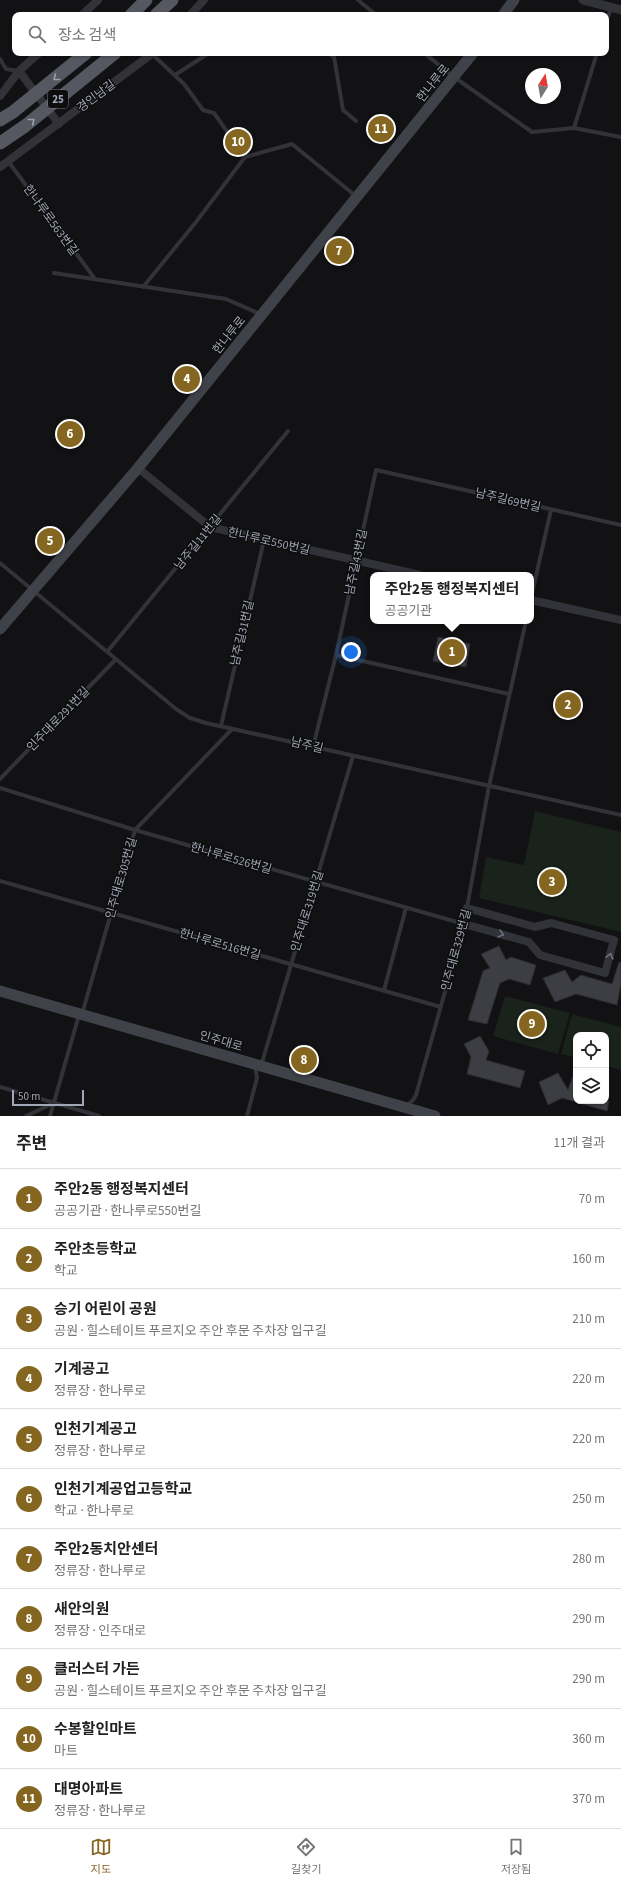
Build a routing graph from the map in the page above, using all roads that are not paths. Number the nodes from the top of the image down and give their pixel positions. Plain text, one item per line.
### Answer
1 (98, 0) edge
2 (146, 0) edge
3 (172, 0) edge
4 (204, 0) edge
5 (358, 0) edge
6 (514, 0) edge
7 (583, 0) edge
8 (611, 8) junction
9 (621, 10) edge
10 (85, 12) edge
11 (133, 12) edge
12 (159, 12) edge
13 (193, 12) edge
14 (372, 12) edge
15 (505, 12) edge
16 (609, 14) edge
17 (36, 56) edge
18 (82, 56) edge
19 (111, 56) edge
20 (148, 56) edge
21 (155, 56) edge
22 (204, 56) edge
23 (332, 56) edge
24 (428, 56) edge
25 (471, 56) edge
26 (596, 56) edge
27 (0, 59) edge
28 (19, 71) junction
29 (175, 75) junction
30 (454, 77) junction
31 (0, 96) edge
32 (0, 120) edge
33 (56, 121) junction
34 (356, 121) dead end
35 (574, 128) junction
36 (621, 137) edge
37 (0, 143) edge
38 (245, 157) junction
39 (8, 161) junction
40 (0, 167) edge
41 (357, 197) junction
42 (54, 273) dead end
43 (95, 279) junction
44 (143, 286) junction
45 (261, 315) junction
46 (288, 431) dead end
47 (138, 468) junction
48 (376, 470) joint
49 (551, 510) junction
50 (621, 526) edge
51 (210, 527) junction
52 (264, 540) junction
53 (356, 561) junction
54 (0, 563) edge
55 (406, 572) edge
56 (534, 586) edge
57 (34, 591) junction
58 (534, 600) edge
59 (621, 620) edge
60 (525, 624) edge
61 (0, 629) edge
62 (107, 652) junction
63 (336, 655) junction
64 (116, 659) junction
65 (509, 694) junction
66 (221, 726) junction
67 (232, 729) junction
68 (313, 747) junction
69 (353, 756) junction
70 (0, 779) edge
71 (490, 786) junction
72 (0, 788) edge
73 (621, 815) edge
74 (135, 830) junction
75 (0, 881) edge
76 (316, 882) junction
77 (406, 908) junction
78 (467, 908) junction
79 (111, 913) junction
80 (464, 924) junction
81 (291, 964) junction
82 (384, 990) junction
83 (0, 991) edge
84 (441, 1007) junction
85 (81, 1015) junction
86 (257, 1065) junction
87 (0, 1087) edge
88 (54, 1103) junction
89 (409, 1111) edge
90 (26, 1116) edge
91 (50, 1116) edge
92 (99, 1116) edge
93 (247, 1116) edge
94 (435, 1116) edge

1 - 10 street
2 - 11 highway
3 - 12 highway
4 - 13 street
5 - 14 lane
6 - 15 main road
7 - 8 street
8 - 9 street
8 - 16 lane
17 - 28 street
18 -> 32 highway, 25
37 -> 19 highway, 25
20 - 33 street, 경인남길
21 - 29 lane
22 - 29 lane
23 - 34 lane
24 - 30 lane
25 - 30 main road, 한나루로
26 - 35 lane
27 - 28 lane
28 - 31 street
28 - 33 street
29 - 38 lane
30 - 35 lane
30 - 41 main road, 한나루로
33 - 39 street, 경인남길
35 - 36 lane
38 - 41 lane
38 - 44 lane
39 - 40 street, 경인남길
39 - 43 lane, 한나루로563번길
41 - 45 main road, 한나루로
42 - 43 lane, 한나루로563번길
43 - 44 lane, 한나루로563번길
44 - 45 lane, 한나루로563번길
45 - 47 main road, 한나루로
46 - 51 lane, 남주길11번길
47 - 51 street, 한나루로550번길
47 - 57 main road, 한나루로
48 - 49 lane, 남주길69번길
48 - 53 lane, 남주길43번길
49 - 50 lane
49 - 56 lane, 남주길69번길
51 - 52 street, 한나루로550번길
51 - 62 lane, 남주길11번길
52 - 53 street, 한나루로550번길
52 - 66 lane, 남주길31번길
53 - 55 street, 한나루로550번길
53 - 63 lane, 남주길43번길
54 - 57 lane, 남주길
57 - 61 main road, 한나루로
57 - 62 lane, 남주길
58 - 59 street
60 - 65 lane
62 - 64 lane, 남주길
63 - 65 lane
63 - 68 lane, 남주길43번길
64 - 66 lane, 남주길
64 - 70 lane, 인주대로291번길
65 - 71 lane
66 - 67 lane, 남주길
67 - 68 lane, 남주길
67 - 74 lane, 인주대로305번길
68 - 69 lane, 남주길
69 - 71 lane, 남주길
69 - 76 lane, 인주대로319번길
71 - 73 lane, 남주길
71 - 78 lane, 인주대로329번길
72 - 74 lane, 한나루로526번길
74 - 76 lane, 한나루로526번길
74 - 79 lane, 인주대로305번길
75 - 79 lane, 한나루로516번길
76 - 77 lane, 한나루로526번길
76 - 81 lane, 인주대로319번길
77 - 80 lane, 한나루로526번길
77 - 82 lane
78 - 80 lane, 인주대로329번길
80 -> 78 street
79 - 81 lane, 한나루로516번길
79 - 85 lane, 인주대로305번길
80 - 84 lane, 인주대로329번길
81 - 82 lane, 한나루로516번길
81 - 86 lane, 인주대로319번길
82 - 84 lane, 한나루로516번길
83 - 85 main road, 인주대로
84 - 89 lane, 인주대로329번길
85 - 86 main road, 인주대로
85 - 88 lane, 인주대로305번길
86 - 89 main road, 인주대로
86 - 93 lane
87 - 88 lane
88 - 90 lane
88 - 91 lane, 인주대로305번길
88 - 92 lane
89 - 94 main road, 인주대로

